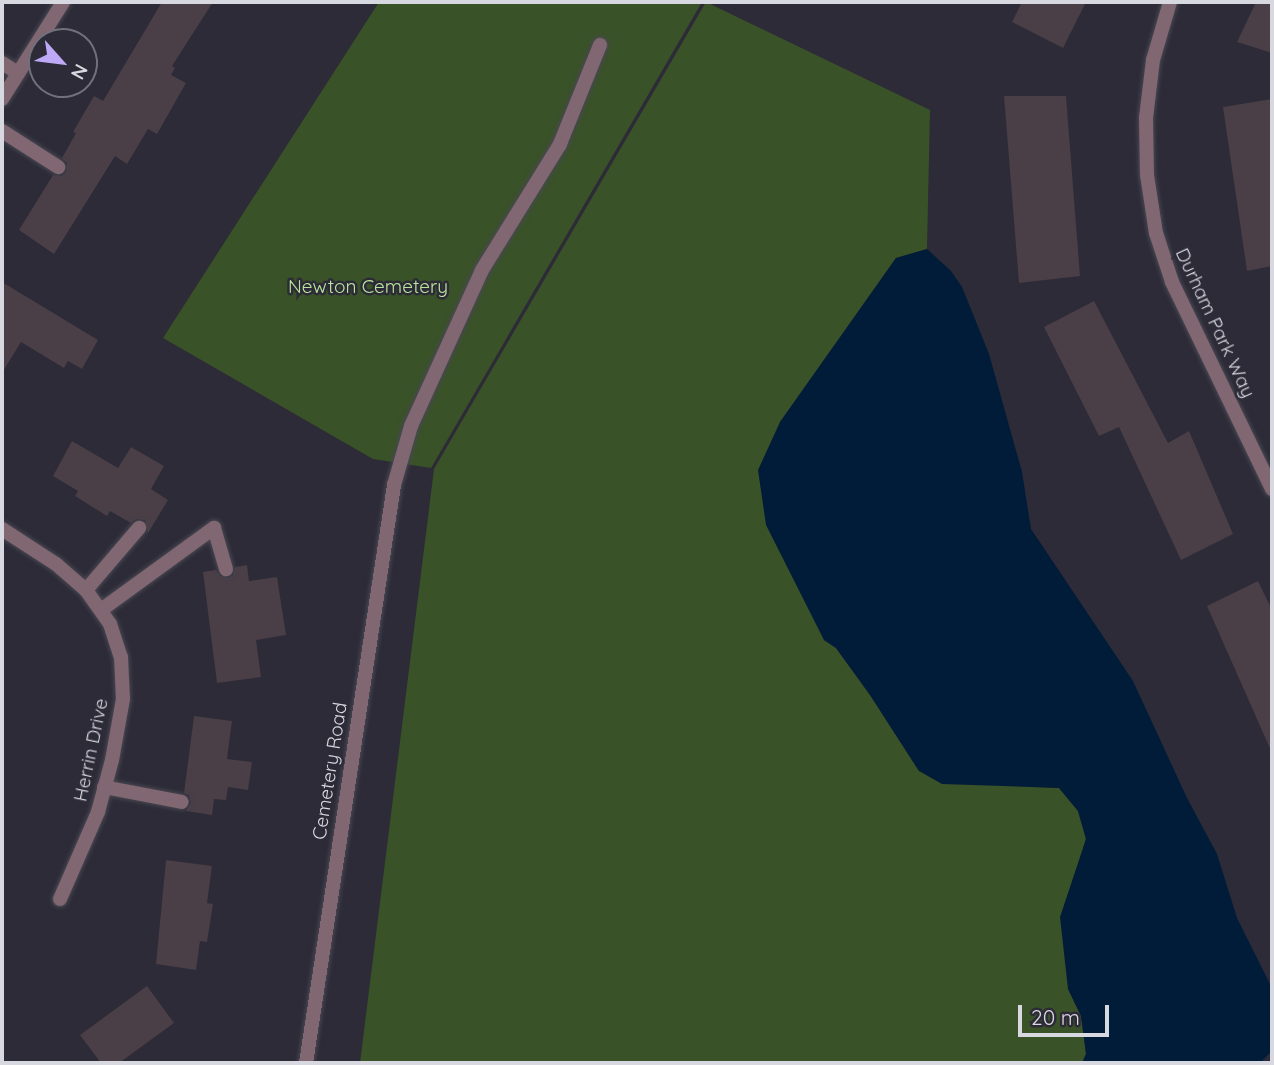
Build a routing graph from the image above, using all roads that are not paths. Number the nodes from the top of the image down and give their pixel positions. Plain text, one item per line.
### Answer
1 (63, 2) edge
2 (1170, 2) edge
3 (600, 45) dead end
4 (2, 63) edge
5 (18, 73) junction
6 (2, 99) edge
7 (2, 131) edge
8 (58, 167) dead end
9 (1272, 489) edge
10 (139, 528) dead end
11 (2, 530) edge
12 (226, 569) dead end
13 (86, 590) junction
14 (101, 610) junction
15 (104, 787) junction
16 (182, 802) dead end
17 (60, 899) dead end
18 (306, 1063) edge

1 - 5 street
2 - 9 street, Durham Park Way
3 - 18 street, Cemetery Road
4 - 5 street
5 - 6 street
7 - 8 street
10 - 13 street
11 - 13 street, Herrin Drive
12 - 14 street
13 - 14 street, Herrin Drive
14 - 15 street, Herrin Drive
15 - 16 street
15 - 17 street, Herrin Drive

